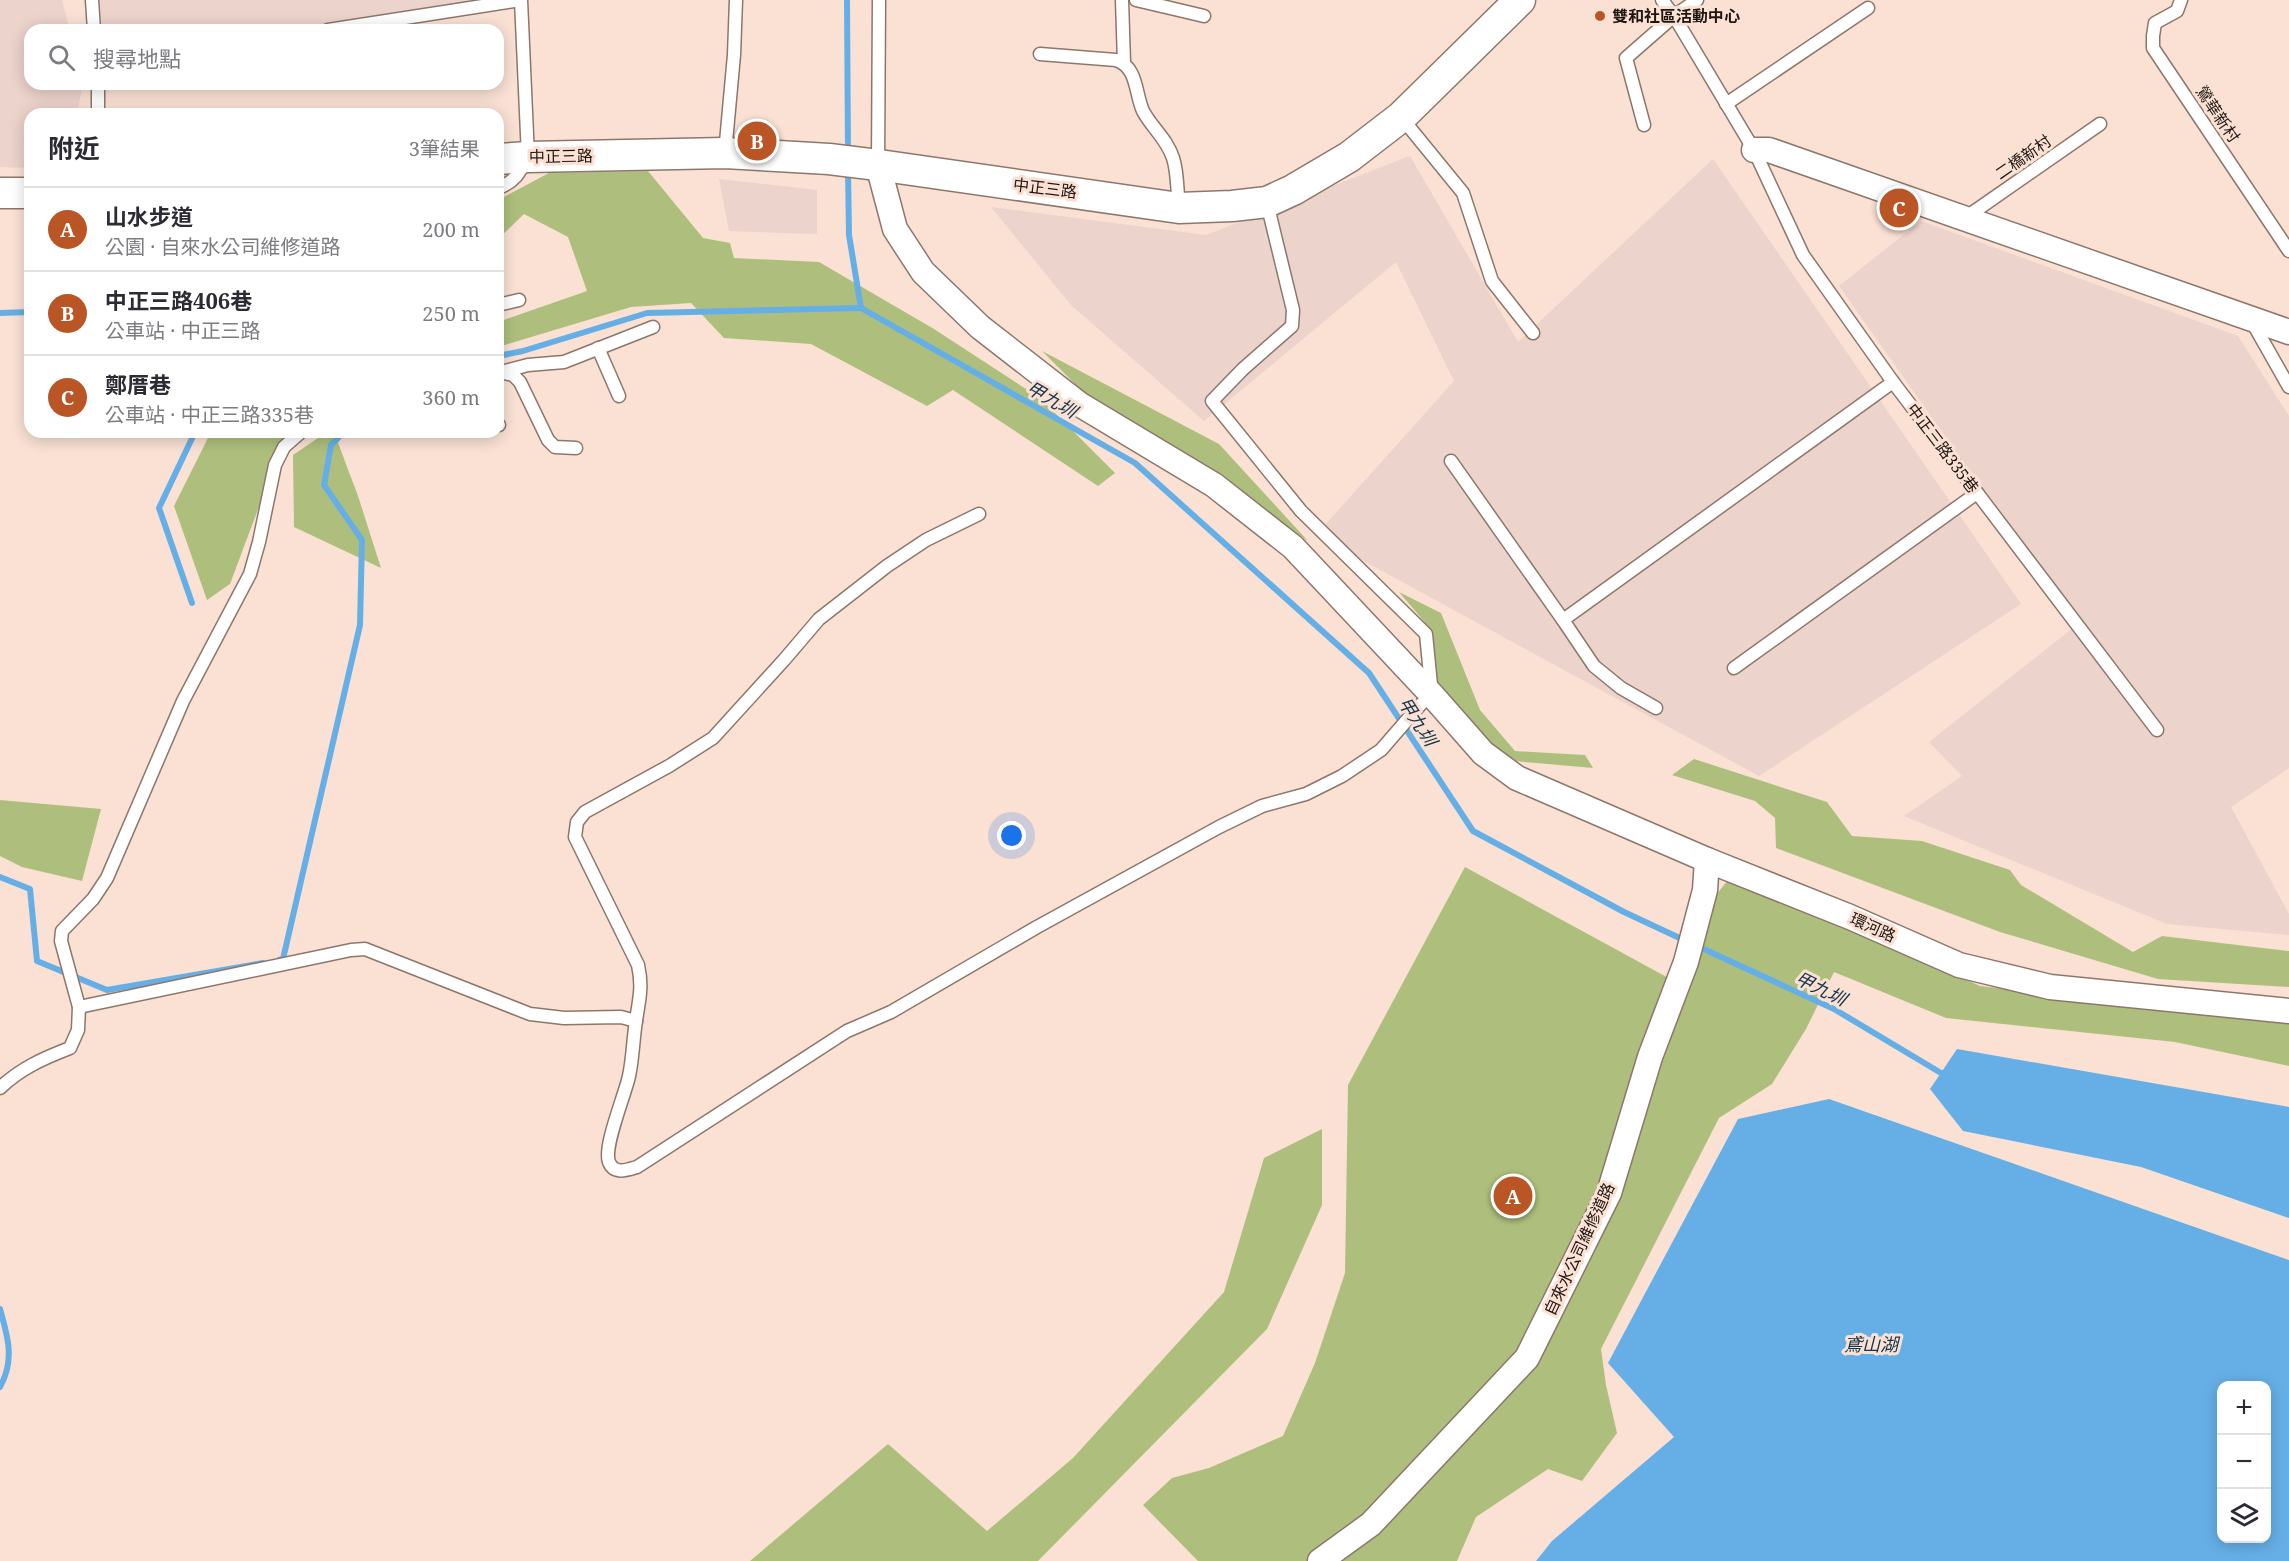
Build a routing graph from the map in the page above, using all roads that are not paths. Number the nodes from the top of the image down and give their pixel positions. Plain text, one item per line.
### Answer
1 (92, 0) edge
2 (736, 0) edge
3 (879, 0) edge
4 (1122, 0) edge
5 (1136, 0) edge
6 (1520, 0) edge
7 (1662, 0) edge
8 (1697, 0) edge
9 (2181, 0) edge
10 (1868, 8) dead end
11 (1204, 16) dead end
12 (1674, 16) junction
13 (94, 24) edge
14 (367, 24) edge
15 (1040, 54) dead end
16 (1124, 63) junction
17 (98, 90) edge
18 (1726, 104) junction
19 (98, 108) edge
20 (1401, 117) junction
21 (2100, 124) dead end
22 (1644, 125) dead end
23 (1754, 150) junction
24 (724, 153) junction
25 (528, 157) junction
26 (504, 159) edge
27 (874, 164) junction
28 (504, 186) edge
29 (0, 193) edge
30 (24, 193) edge
31 (1267, 202) junction
32 (1179, 208) junction
33 (1965, 218) junction
34 (2289, 250) edge
35 (519, 300) dead end
36 (504, 304) edge
37 (2250, 319) junction
38 (653, 327) dead end
39 (2289, 332) edge
40 (1533, 333) dead end
41 (598, 348) junction
42 (504, 371) edge
43 (504, 373) edge
44 (1893, 382) junction
45 (2289, 387) edge
46 (619, 396) dead end
47 (294, 438) edge
48 (576, 448) dead end
49 (1451, 461) dead end
50 (1977, 493) junction
51 (979, 514) dead end
52 (1563, 620) junction
53 (1734, 668) dead end
54 (1424, 703) junction
55 (1656, 708) dead end
56 (2157, 730) dead end
57 (1707, 860) junction
58 (79, 1007) junction
59 (2289, 1011) edge
60 (636, 1021) junction
61 (0, 1088) edge
62 (1320, 1561) edge

1 - 13 lane
2 - 24 lane
3 - 27 lane
4 - 16 lane
5 - 11 lane
6 - 20 street, 中正三路
7 - 12 lane, 中正三路335巷
8 - 12 lane
9 - 34 lane, 鶯華新村
10 - 18 lane
12 - 18 lane, 中正三路335巷
12 - 22 lane
14 - 25 lane
15 - 16 lane
16 - 32 lane
17 - 19 lane
18 - 23 lane, 中正三路335巷
20 - 31 street, 中正三路
20 - 40 lane
21 - 33 lane, 二橋新村
23 - 33 street
23 - 44 lane, 中正三路335巷
24 - 25 street, 中正三路
24 - 27 street, 中正三路
25 - 26 street, 中正三路
25 - 28 lane
27 - 32 street, 中正三路
27 - 54 street, 環河路
29 - 30 street
31 - 32 street, 中正三路
31 - 54 lane
33 - 37 street
35 - 36 lane
37 - 39 street
37 - 45 lane
38 - 41 lane
41 - 42 lane
41 - 46 lane
43 - 48 lane
44 - 50 lane, 中正三路335巷
44 - 52 lane
47 - 58 lane
49 - 52 lane
50 - 53 lane
50 - 56 lane, 中正三路335巷
51 - 60 lane
52 - 55 lane
54 - 57 street, 環河路
54 - 60 lane
57 - 59 street, 環河路
57 - 62 street, 自來水公司維修道路
58 - 60 lane
58 - 61 lane

